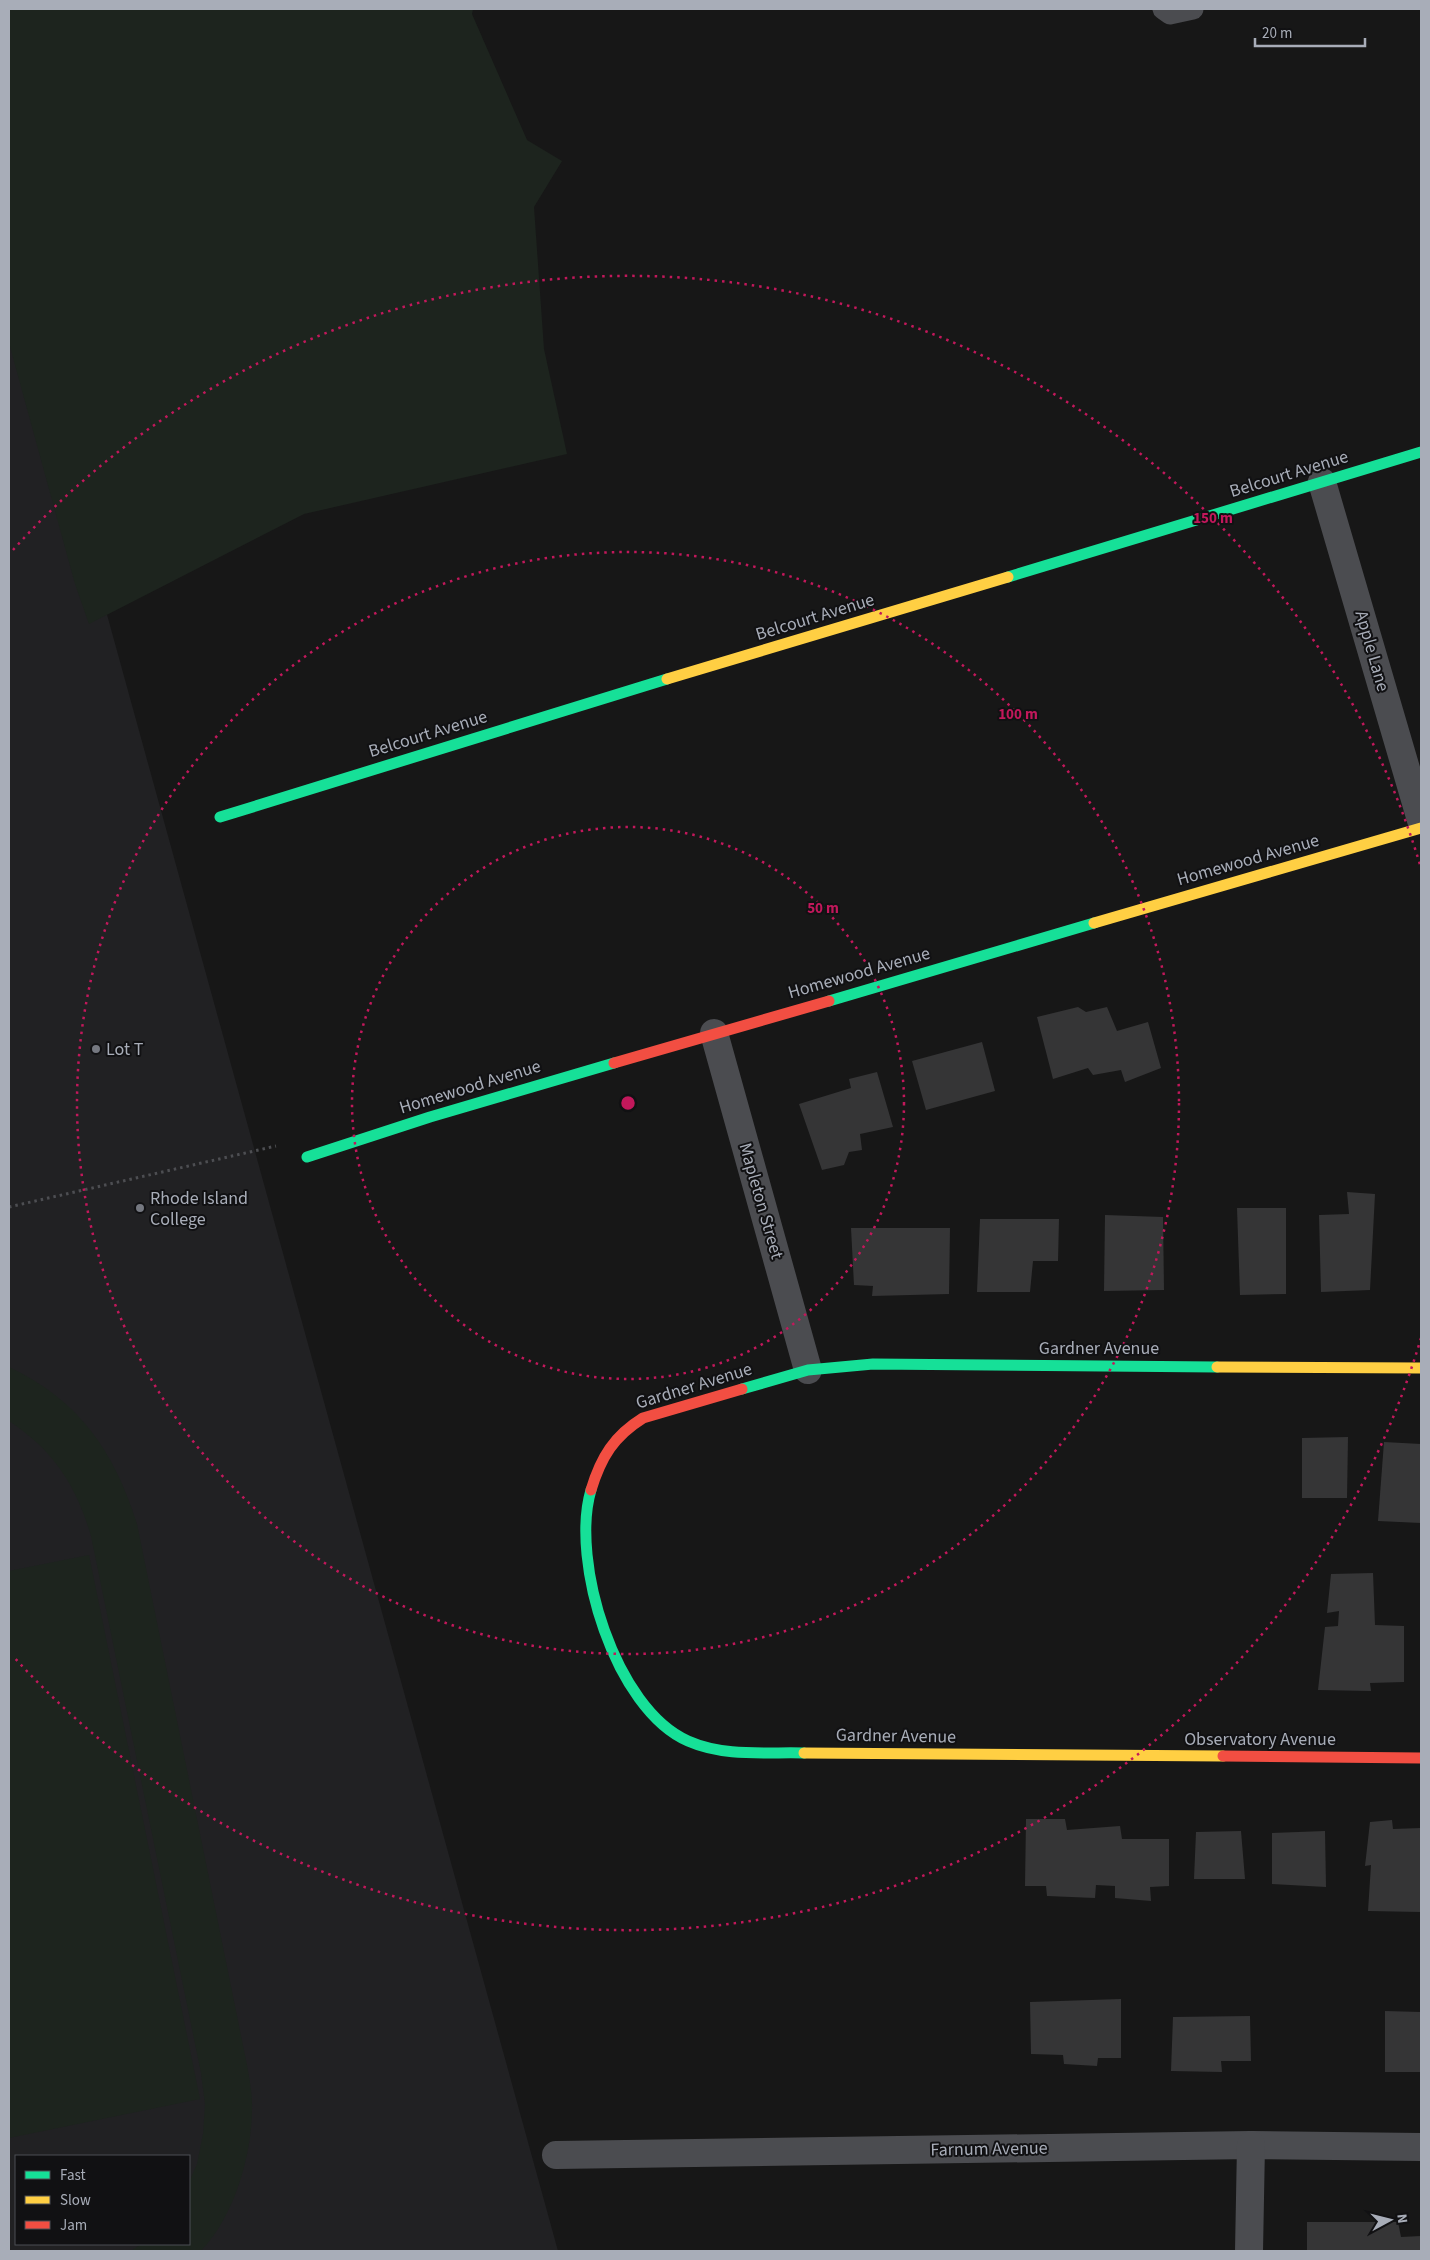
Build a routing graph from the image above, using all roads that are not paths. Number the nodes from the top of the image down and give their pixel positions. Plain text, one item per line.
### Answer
1 (1162, 9) edge
2 (1193, 9) edge
3 (1421, 452) edge
4 (1322, 482) junction
5 (220, 817) dead end
6 (1421, 820) edge
7 (1421, 828) edge
8 (714, 1033) junction
9 (307, 1158) road end
10 (1421, 1368) edge
11 (808, 1370) junction
12 (1098, 1755) joint
13 (1421, 1758) edge
14 (1251, 2145) junction
15 (1421, 2147) edge
16 (556, 2155) dead end
17 (1249, 2251) edge

1 - 2 lane
3 - 4 street, Belcourt Avenue
4 - 5 street, Belcourt Avenue
4 - 6 street, Apple Lane
7 - 8 street, Homewood Avenue
8 - 9 street, Homewood Avenue
8 - 11 street, Mapleton Street
10 - 11 street, Gardner Avenue
11 - 12 street, Gardner Avenue
12 - 13 street, Observatory Avenue
14 - 15 street, Farnum Avenue
14 - 16 street, Farnum Avenue
14 - 17 street

